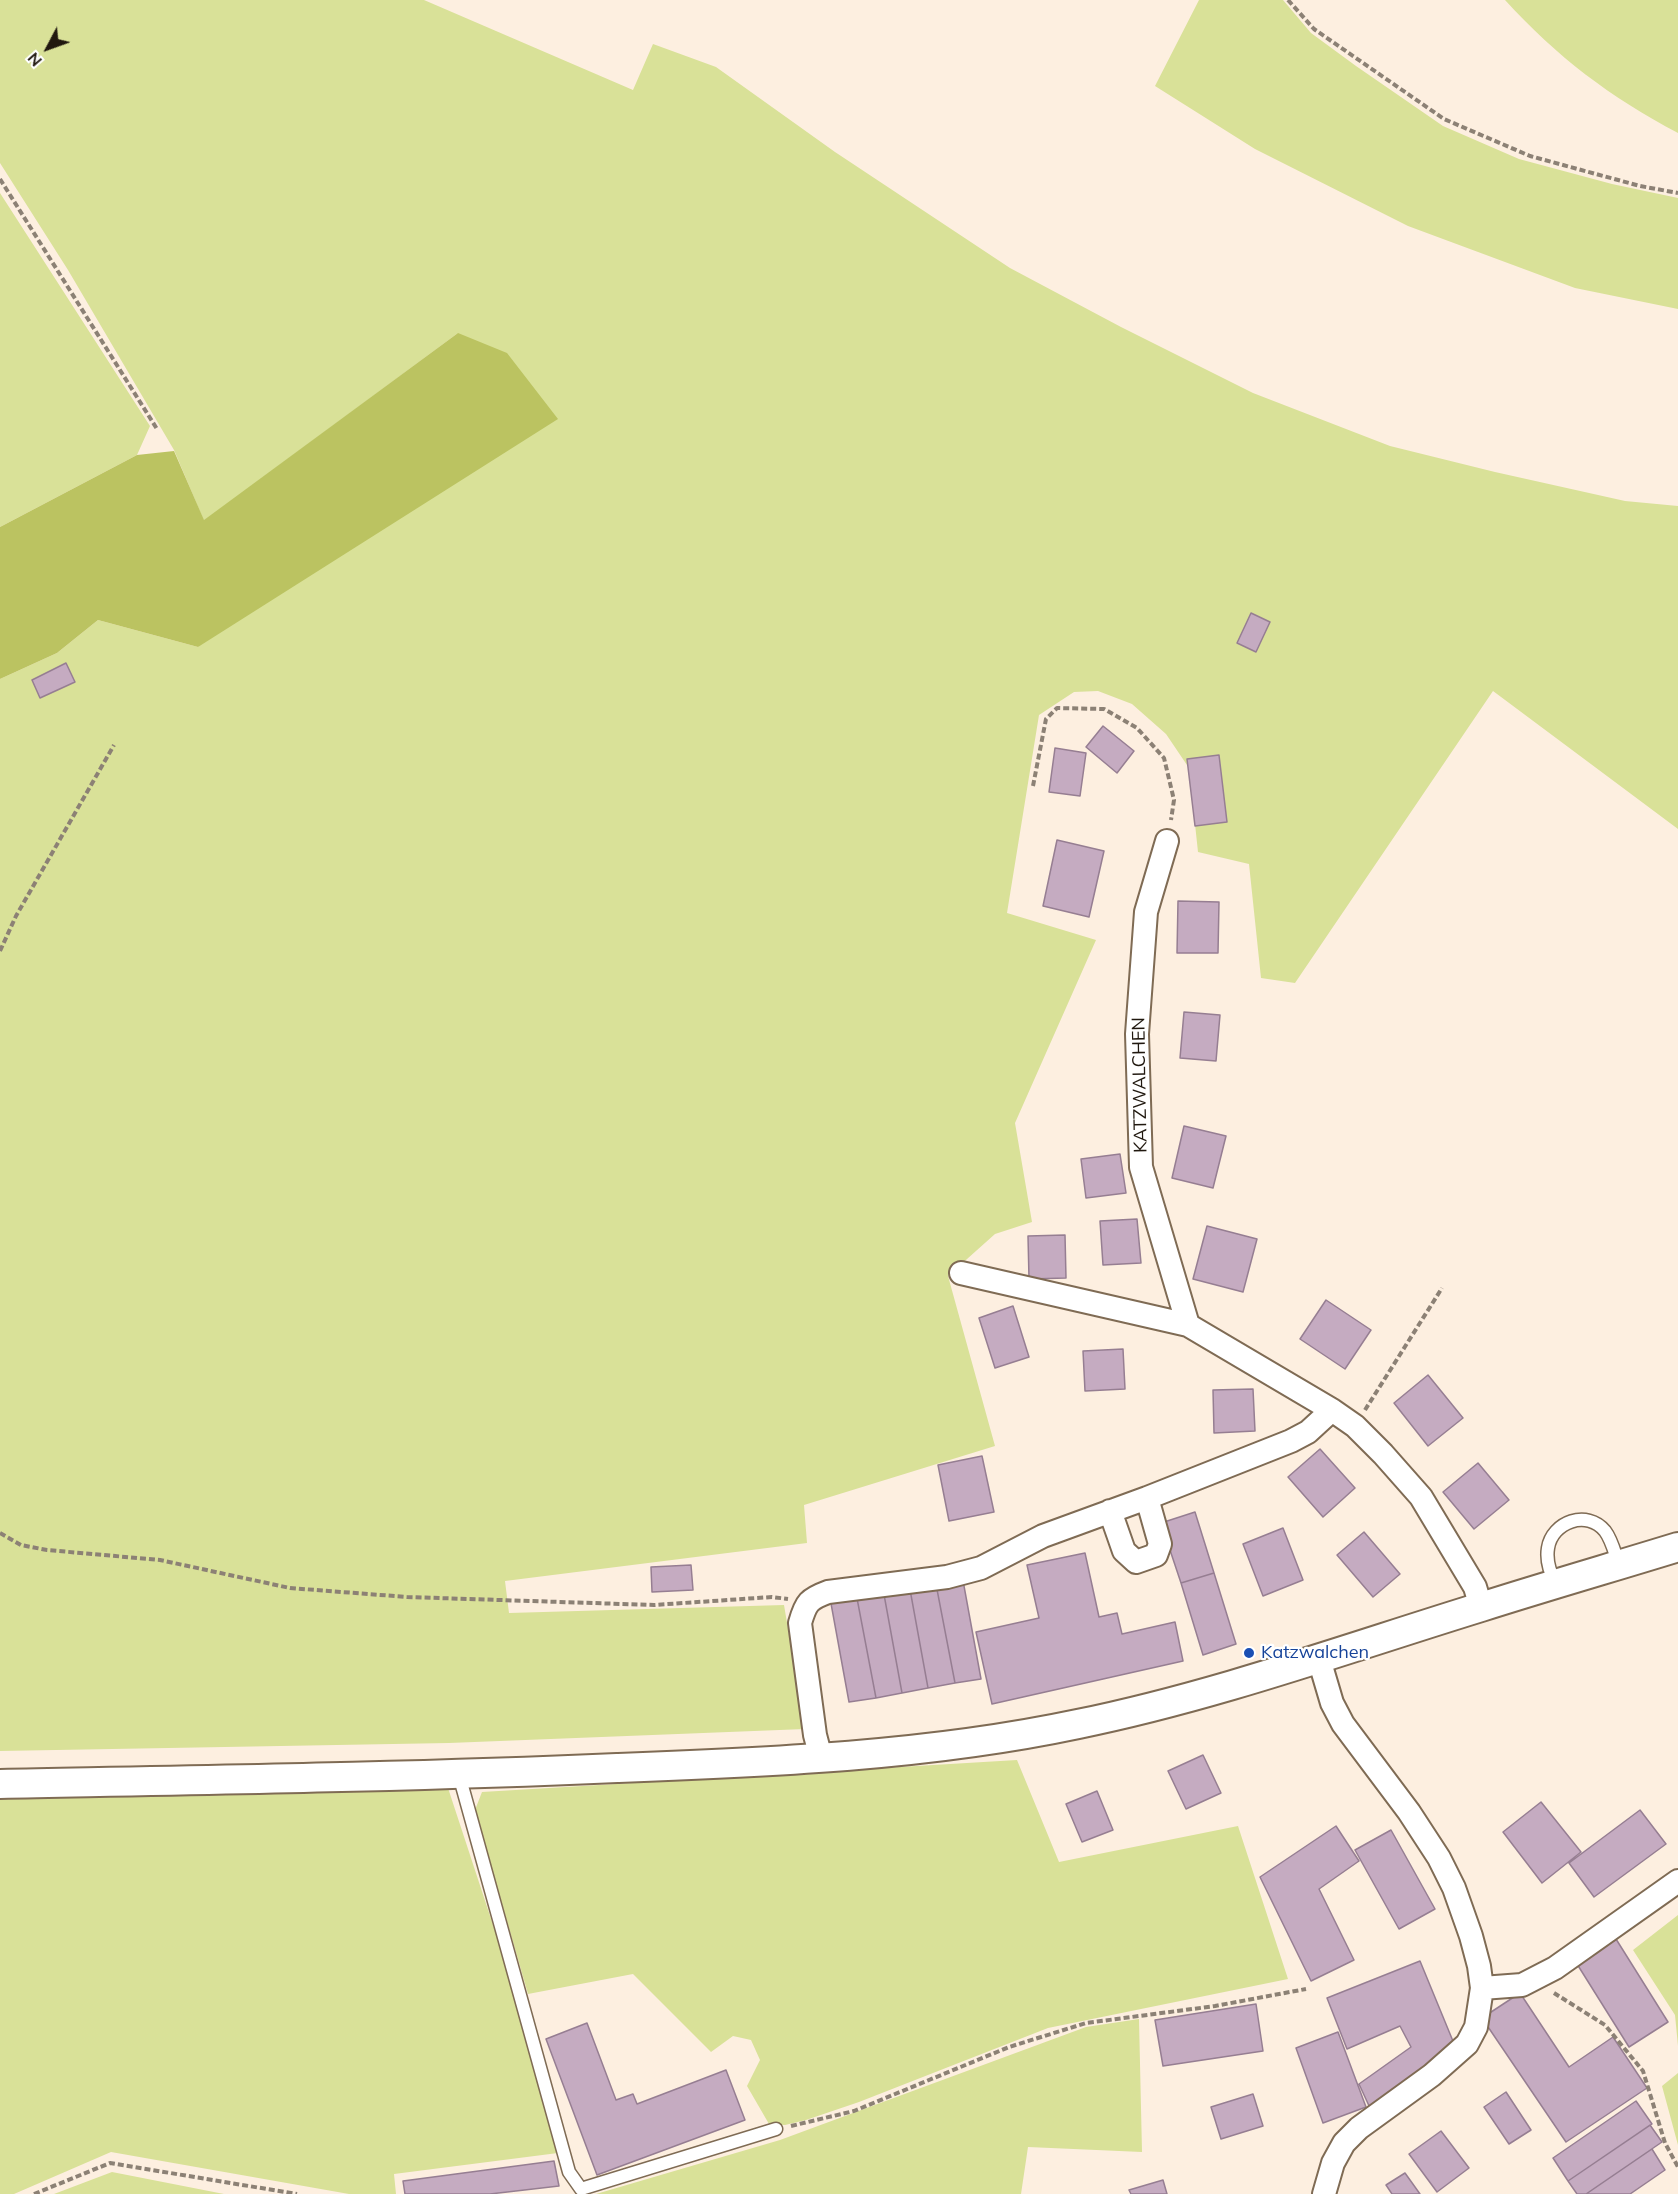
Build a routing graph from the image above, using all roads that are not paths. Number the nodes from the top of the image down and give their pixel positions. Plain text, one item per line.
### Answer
1 (1167, 842) road end
2 (962, 1273) dead end
3 (1188, 1325) junction
4 (1332, 1410) junction
5 (1147, 1498) junction
6 (1110, 1510) junction
7 (1678, 1547) edge
8 (1619, 1565) junction
9 (1556, 1584) junction
10 (1481, 1607) junction
11 (1319, 1659) junction
12 (821, 1758) junction
13 (459, 1775) junction
14 (0, 1784) edge
15 (1678, 1881) edge
16 (1482, 1988) junction
17 (776, 2129) road end
18 (1324, 2194) edge

1 - 3 street, KATZWALCHEN
2 - 3 street
3 - 4 street
4 - 5 street
4 - 10 street
5 - 6 street
5 - 6 street
6 - 12 street
7 - 8 street
8 - 9 street
8 - 9 lane
9 - 10 street
10 - 11 street
11 - 12 street
11 - 16 street
12 - 13 street
13 - 14 street
13 - 17 lane
15 - 16 street
16 - 18 street

